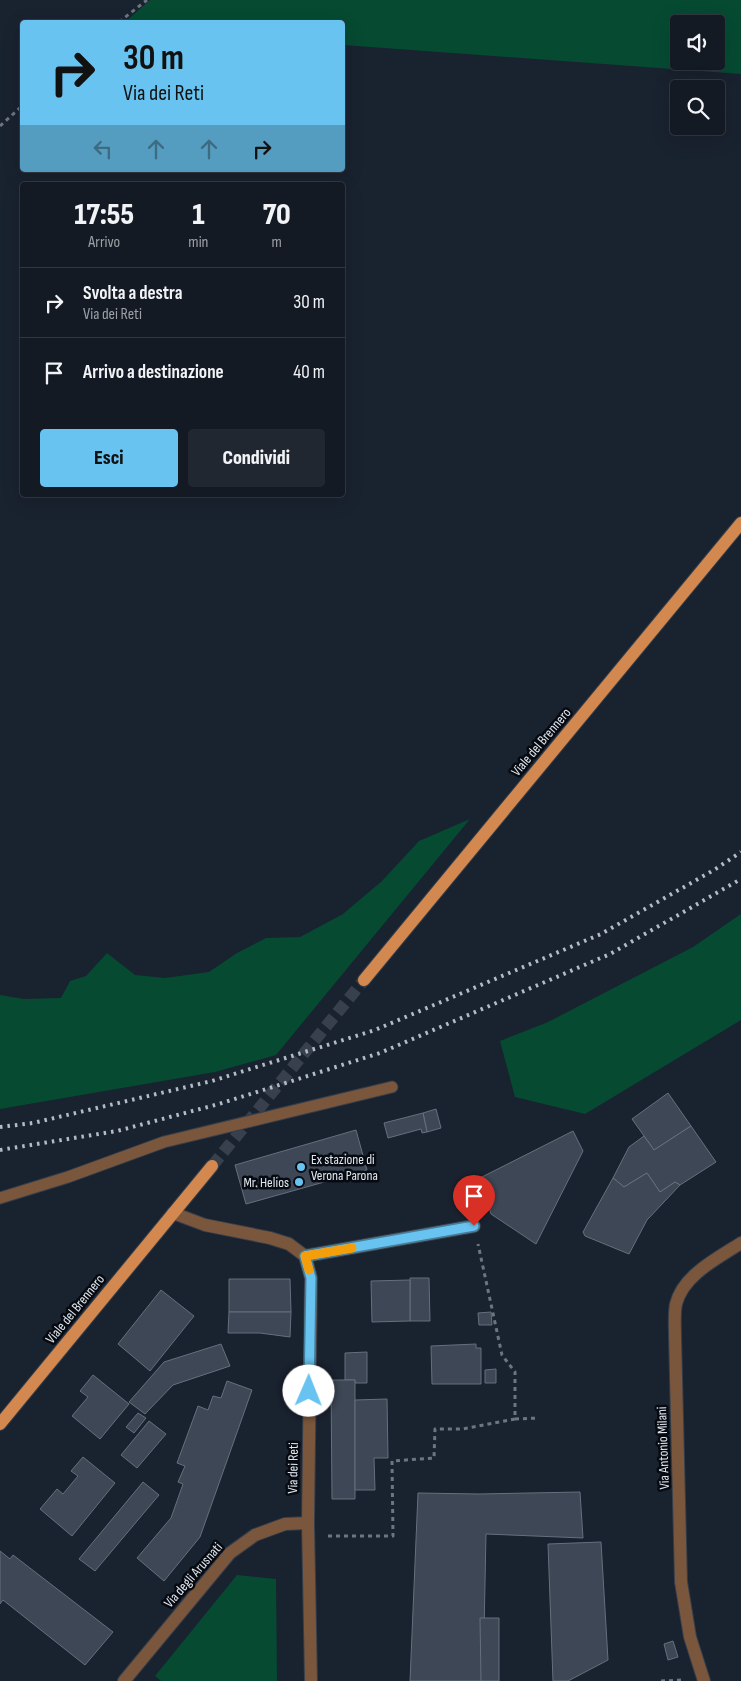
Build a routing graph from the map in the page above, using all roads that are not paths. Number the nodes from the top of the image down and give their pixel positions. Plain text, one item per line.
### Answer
1 (741, 522) edge
2 (364, 980) tunnel mouth
3 (392, 1086) dead end
4 (212, 1166) tunnel mouth
5 (0, 1198) edge
6 (173, 1213) junction
7 (474, 1226) road end
8 (741, 1243) edge
9 (305, 1256) junction
10 (0, 1424) edge
11 (308, 1523) junction
12 (124, 1681) edge
13 (310, 1681) edge
14 (704, 1681) edge

1 - 2 main road, Viale del Brennero
3 - 5 lane
4 - 6 main road, Viale del Brennero
6 - 9 street
6 - 10 main road, Viale del Brennero
7 - 9 street
8 - 14 street, Via Antonio Milani
9 - 11 street, Via dei Reti
11 - 12 street, Via degli Arusnati
11 - 13 street, Via dei Reti

